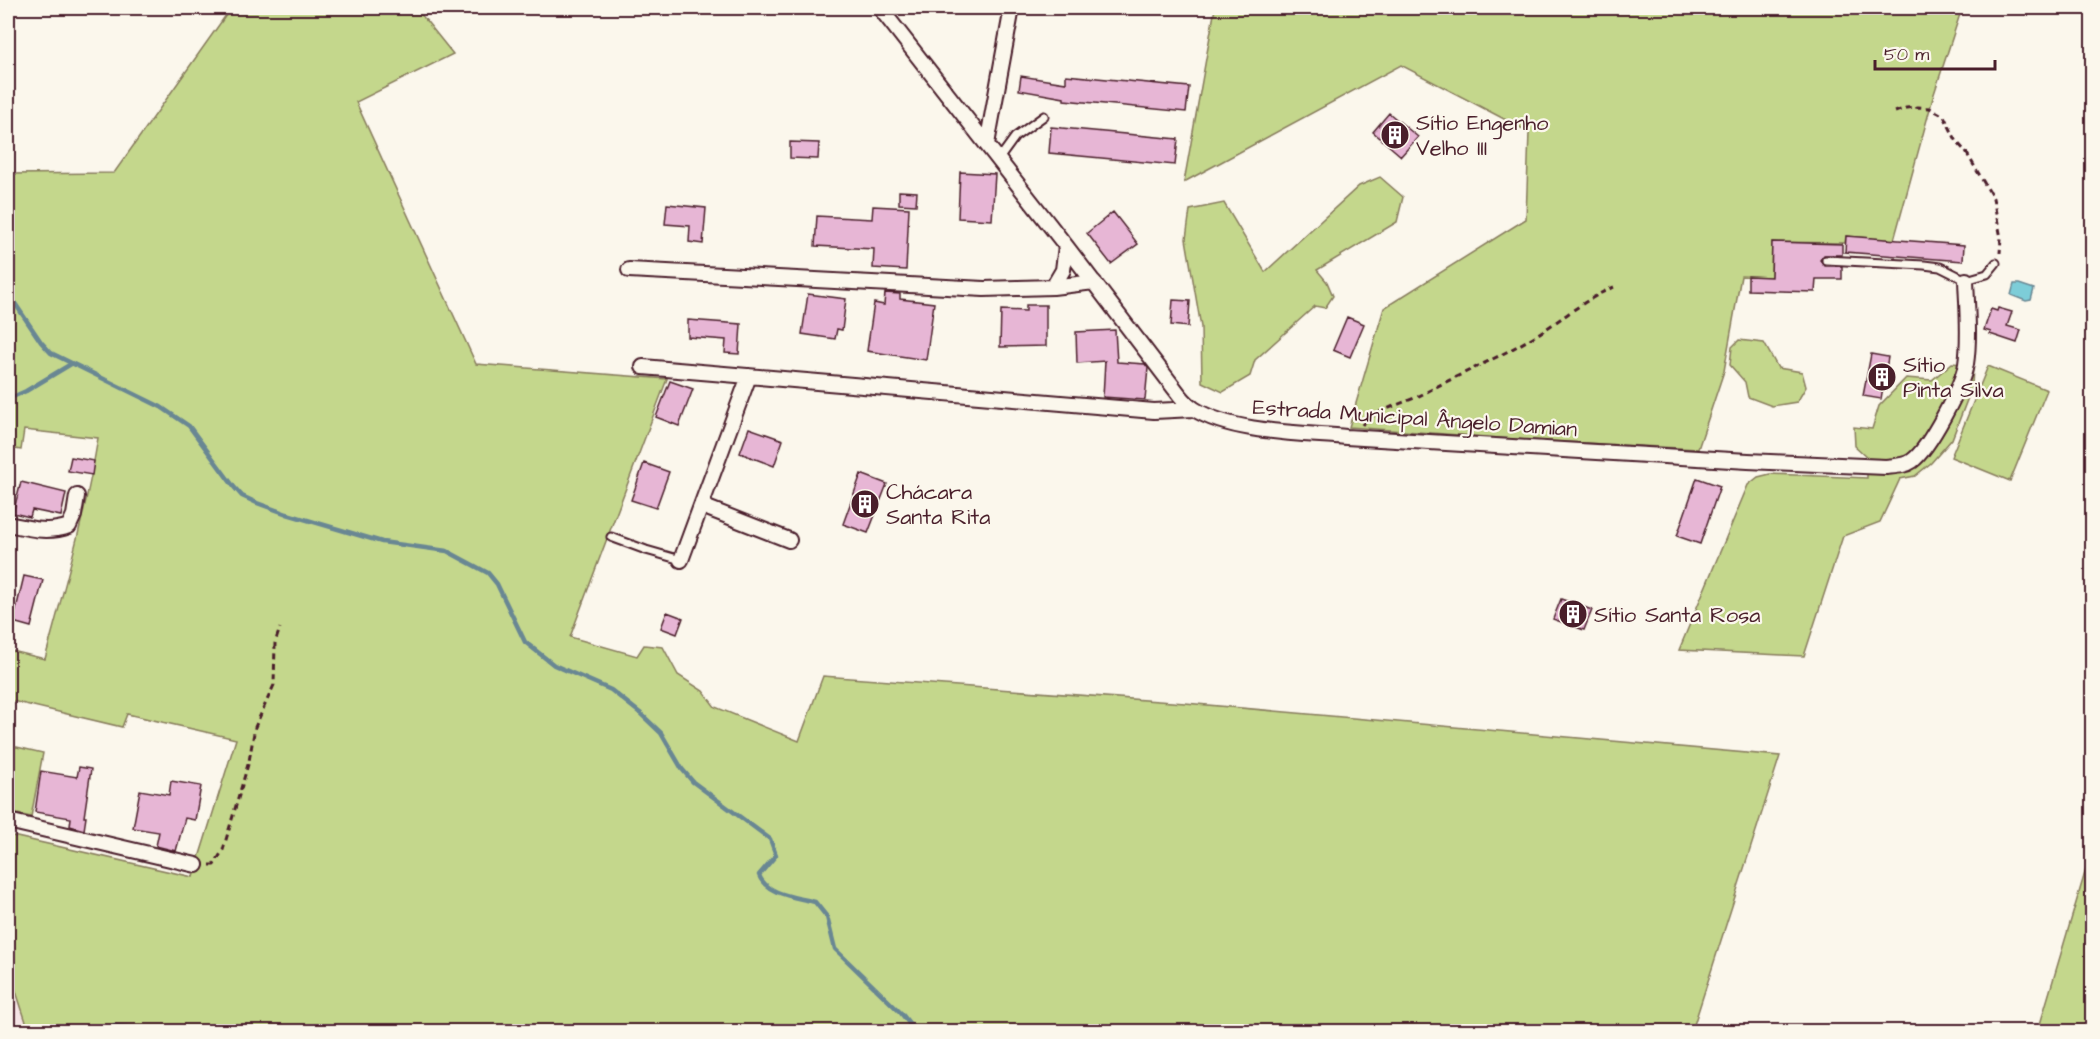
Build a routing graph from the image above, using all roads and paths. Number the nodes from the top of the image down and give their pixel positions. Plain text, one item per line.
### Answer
1 (880, 8) edge
2 (1012, 8) edge
3 (1895, 112) dead end
4 (1044, 116) dead end
5 (987, 144) junction
6 (999, 159) junction
7 (1066, 246) junction
8 (1826, 260) dead end
9 (1995, 263) joint
10 (629, 270) dead end
11 (1966, 280) junction
12 (1094, 282) junction
13 (1614, 286) dead end
14 (1053, 287) junction
15 (643, 367) dead end
16 (748, 376) junction
17 (1194, 409) junction
18 (1360, 438) junction
19 (77, 496) dead end
20 (702, 506) junction
21 (8, 524) edge
22 (611, 537) dead end
23 (789, 540) dead end
24 (681, 560) joint
25 (279, 628) dead end
26 (8, 821) edge
27 (196, 865) joint

1 - 5 street, Estrada Municipal Ângelo Damian
2 - 5 street
3 - 9 path
4 - 6 lane
5 - 6 street, Estrada Municipal Ângelo Damian
6 - 7 street, Estrada Municipal Ângelo Damian
7 - 12 street, Estrada Municipal Ângelo Damian
7 - 14 street
8 - 11 lane
9 - 11 lane
10 - 14 street
11 - 18 street, Estrada Municipal Ângelo Damian
12 - 14 street
12 - 17 street, Estrada Municipal Ângelo Damian
13 - 18 path
15 - 16 street
16 - 17 street
16 - 20 street
17 - 18 street, Estrada Municipal Ângelo Damian
19 - 21 street
20 - 23 street
20 - 24 street
22 - 24 lane
25 - 27 path
26 - 27 street

